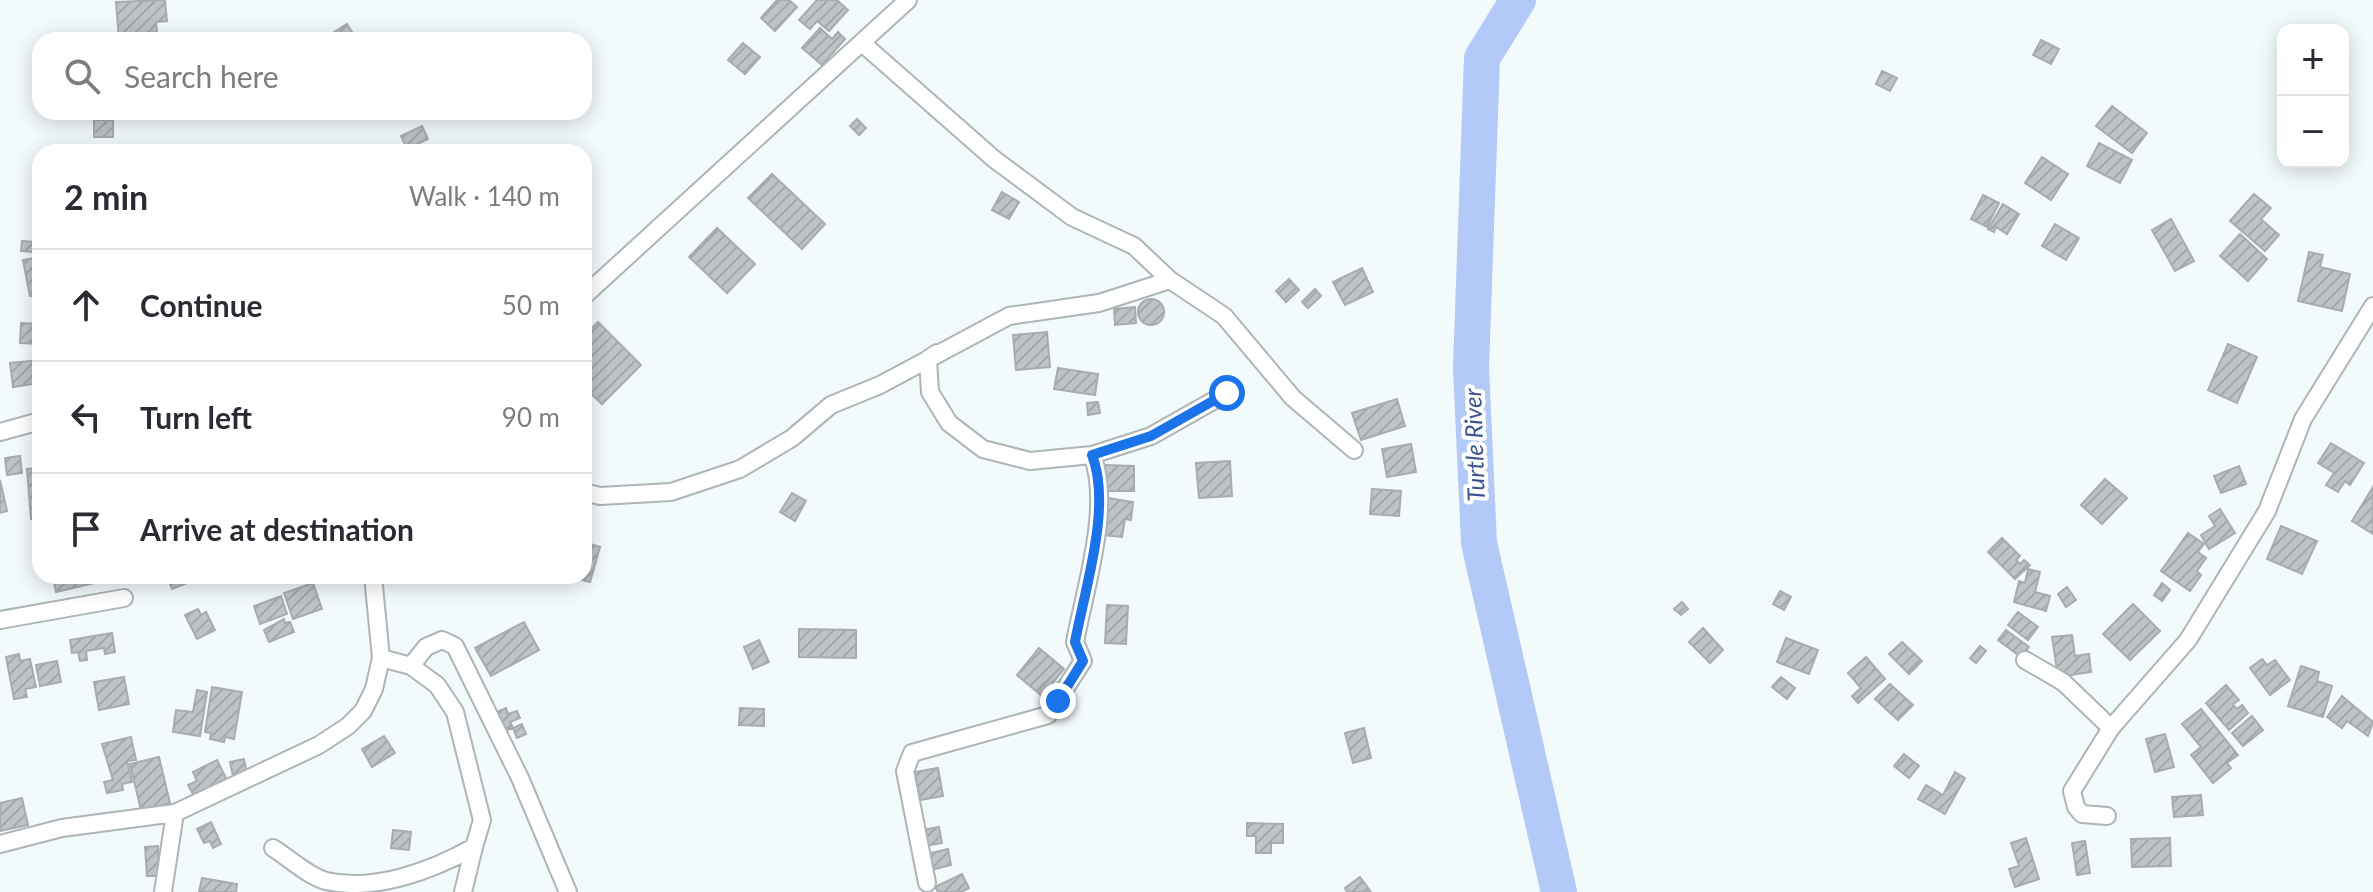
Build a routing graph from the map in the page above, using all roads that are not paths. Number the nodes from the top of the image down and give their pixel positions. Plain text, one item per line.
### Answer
1 (908, 0) edge
2 (862, 43) junction
3 (1170, 280) junction
4 (592, 289) edge
5 (2373, 306) edge
6 (954, 342) junction
7 (1227, 393) dead end
8 (32, 423) edge
9 (0, 432) edge
10 (1354, 450) dead end
11 (1092, 455) junction
12 (592, 494) edge
13 (374, 584) edge
14 (124, 598) dead end
15 (0, 620) edge
16 (381, 658) junction
17 (2025, 660) dead end
18 (411, 666) junction
19 (2111, 728) junction
20 (175, 813) junction
21 (2107, 816) dead end
22 (0, 844) edge
23 (474, 847) junction
24 (273, 848) dead end
25 (927, 883) dead end
26 (163, 892) edge
27 (463, 892) edge
28 (568, 892) edge

1 - 2 street
2 - 3 street
2 - 4 street
3 - 6 street
3 - 10 street
5 - 19 street
6 - 11 street
6 - 12 street
7 - 11 street
8 - 9 street
11 - 25 street
13 - 16 street
14 - 15 street
16 - 18 street
16 - 20 street
17 - 19 street
18 - 23 street
18 - 28 street
19 - 21 street
20 - 22 street
20 - 26 street
23 - 24 street
23 - 27 street

